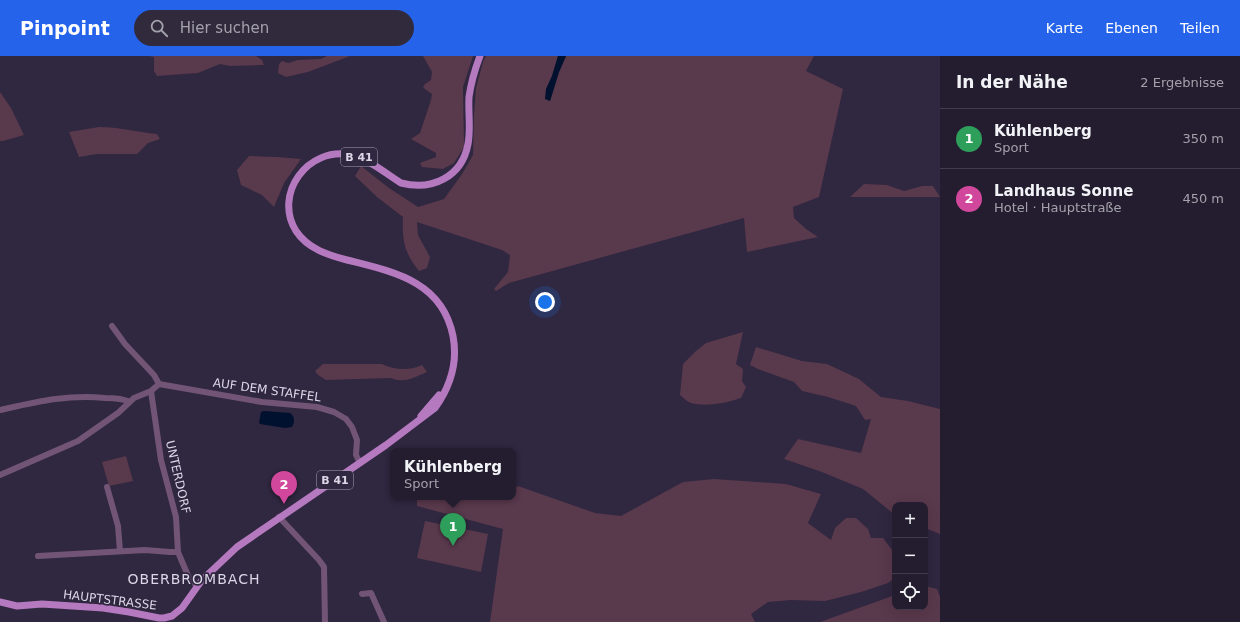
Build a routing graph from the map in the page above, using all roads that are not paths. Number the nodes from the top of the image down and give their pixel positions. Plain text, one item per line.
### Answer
1 (480, 56) edge
2 (112, 326) dead end
3 (159, 384) junction
4 (151, 391) junction
5 (130, 402) junction
6 (0, 410) edge
7 (360, 462) junction
8 (0, 475) edge
9 (107, 487) dead end
10 (278, 517) junction
11 (120, 551) junction
12 (178, 552) junction
13 (38, 556) dead end
14 (196, 586) junction
15 (362, 594) dead end
16 (0, 602) edge
17 (173, 619) edge
18 (325, 622) edge
19 (384, 622) edge

1 - 7 main road, HAUPTSTRASSE / B 41
2 - 3 street
3 - 4 street
3 - 7 street, AUF DEM STAFFEL
4 - 5 street
4 - 12 street, UNTERDORF
5 - 6 street
5 - 8 street
7 - 10 main road, HAUPTSTRASSE / B 41
9 - 11 street
10 - 14 main road, HAUPTSTRASSE / B 41
10 - 18 street
11 - 12 street
11 - 13 street
12 - 14 street, UNTERDORF
14 - 17 main road, HAUPTSTRASSE / B 41
15 - 19 street
16 - 17 main road, HAUPTSTRASSE / B 41

